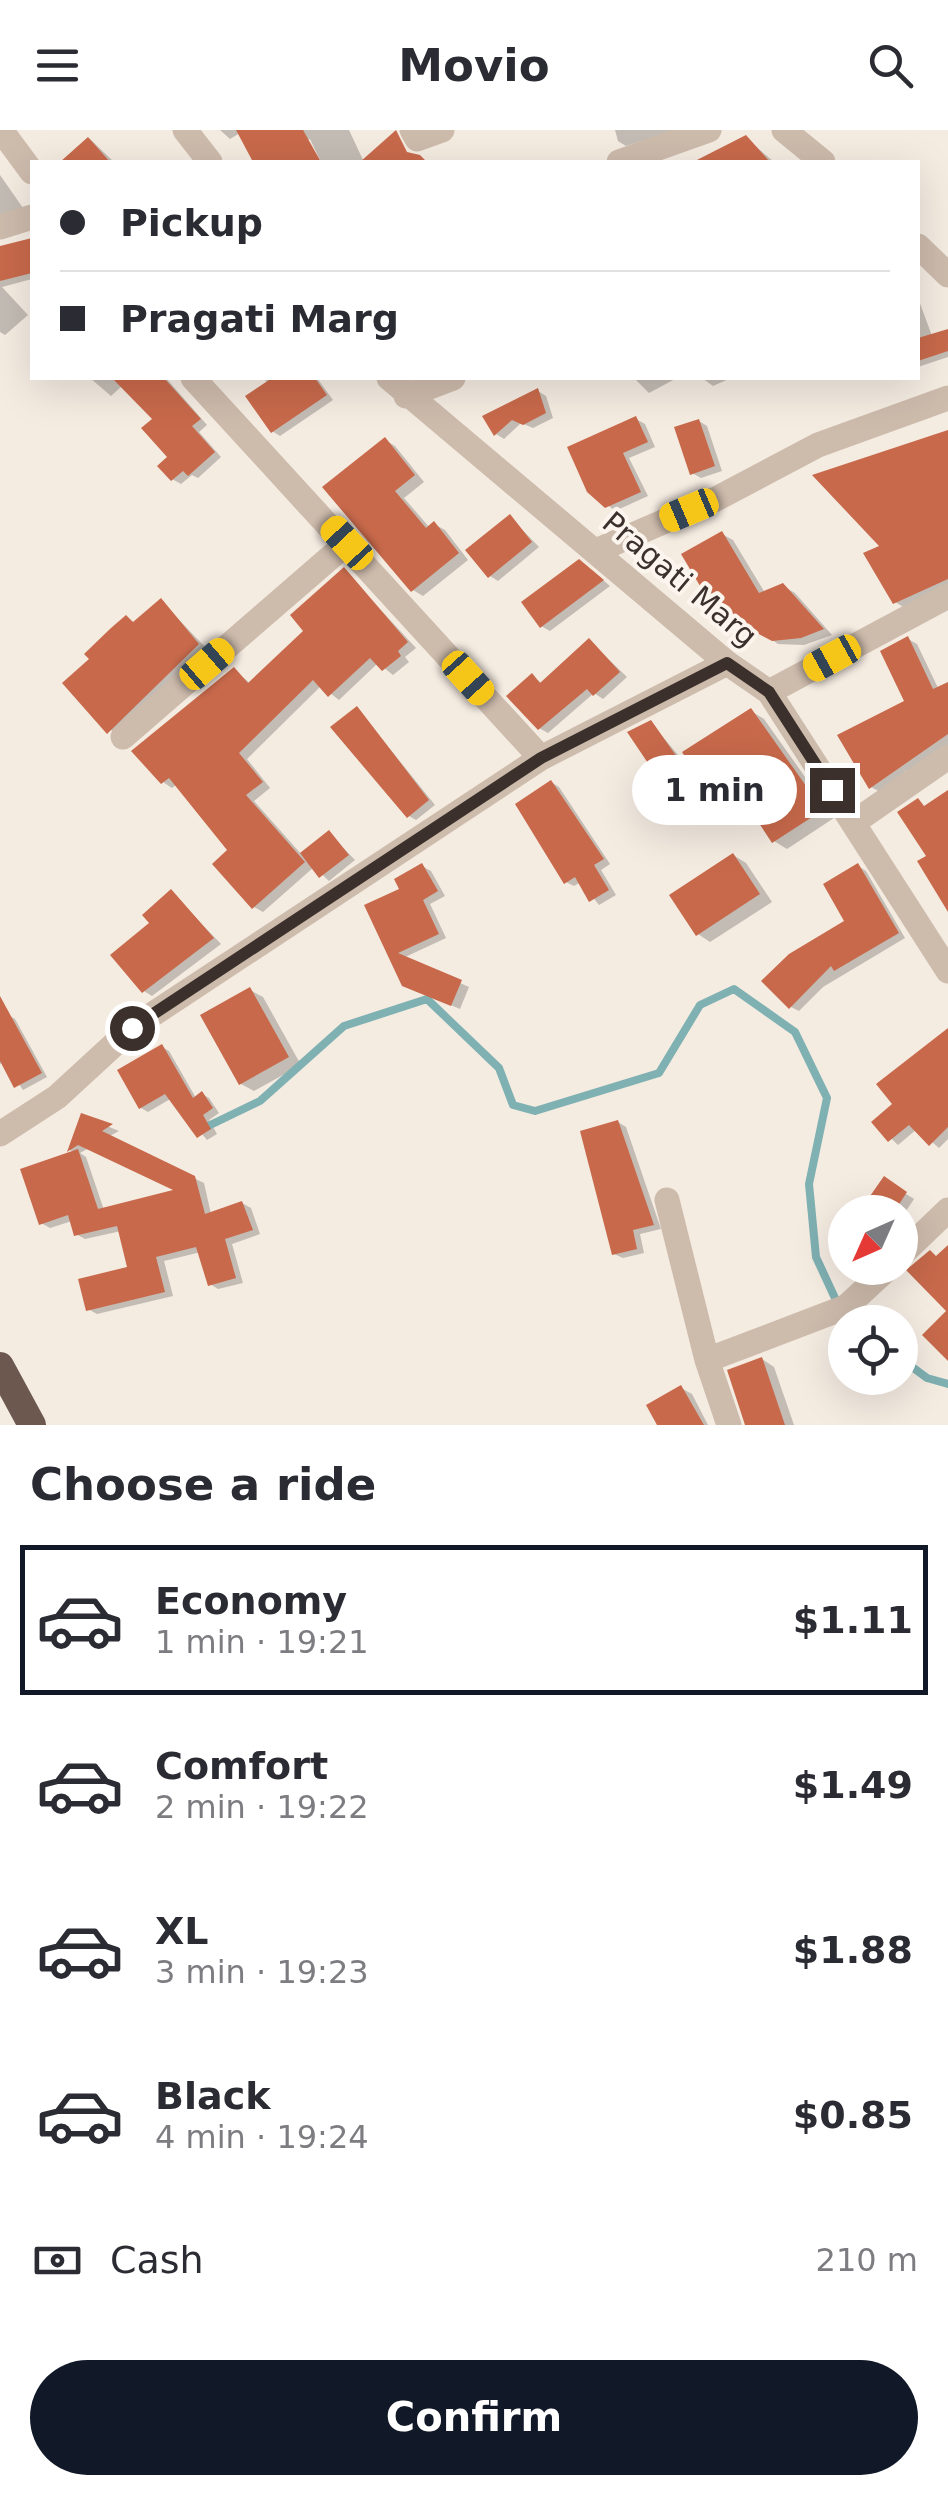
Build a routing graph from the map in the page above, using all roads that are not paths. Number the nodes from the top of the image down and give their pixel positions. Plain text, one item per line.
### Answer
1 (1, 130) edge
2 (185, 130) edge
3 (412, 130) edge
4 (442, 130) edge
5 (709, 130) edge
6 (784, 130) edge
7 (208, 160) edge
8 (625, 160) edge
9 (821, 160) edge
10 (30, 169) edge
11 (30, 218) edge
12 (0, 227) edge
13 (920, 248) edge
14 (948, 275) edge
15 (195, 380) edge
16 (441, 380) edge
17 (398, 387) edge
18 (948, 398) edge
19 (347, 543) junction
20 (596, 551) junction
21 (948, 596) edge
22 (727, 663) junction
23 (769, 692) junction
24 (122, 738) dead end
25 (948, 757) edge
26 (541, 758) junction
27 (854, 823) junction
28 (948, 972) edge
29 (0, 1134) edge
30 (667, 1200) dead end
31 (948, 1210) edge
32 (918, 1239) edge
33 (870, 1285) edge
34 (708, 1360) junction
35 (0, 1366) edge
36 (32, 1425) edge
37 (729, 1425) edge

1 - 10 street
2 - 7 street
3 - 4 street
5 - 8 street
6 - 9 street
11 - 12 street
13 - 14 street
15 - 19 street
16 - 17 street
17 - 20 street, Pragati Marg
18 - 20 street
19 - 24 street
19 - 26 street
20 - 22 street, Pragati Marg
21 - 23 street
22 - 23 street, Pragati Marg
22 - 26 street
23 - 27 street, Pragati Marg
25 - 27 street
26 - 29 street
27 - 28 street, Pragati Marg
30 - 34 street
31 - 32 street
33 - 34 street
34 - 37 street
35 - 36 highway

